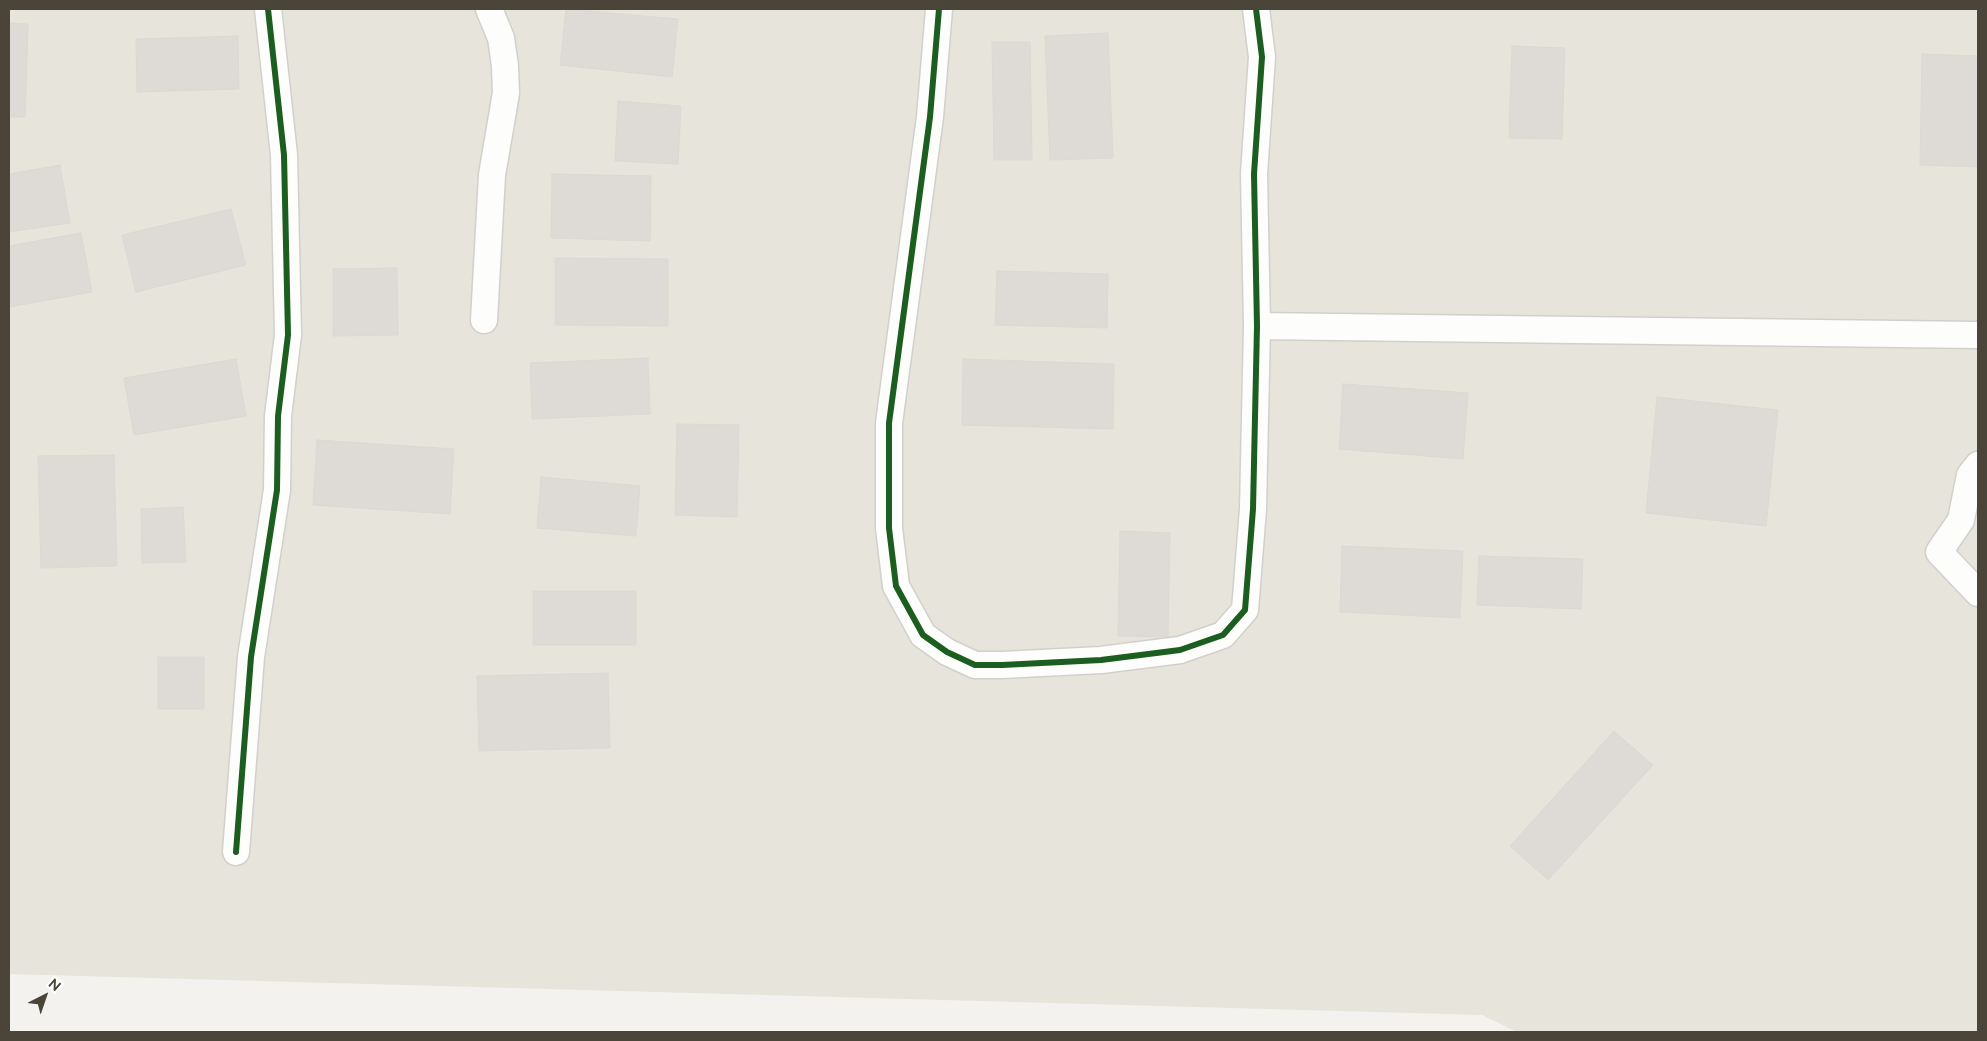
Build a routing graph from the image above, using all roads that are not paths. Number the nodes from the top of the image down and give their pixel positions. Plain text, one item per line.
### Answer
1 (268, 9) edge
2 (489, 9) edge
3 (939, 9) edge
4 (1256, 9) edge
5 (484, 320) dead end
6 (1257, 326) junction
7 (1978, 335) edge
8 (1978, 465) edge
9 (1978, 593) edge
10 (236, 852) dead end

1 - 10 street
2 - 5 street
3 - 6 street
4 - 6 street
6 - 7 street
8 - 9 street

